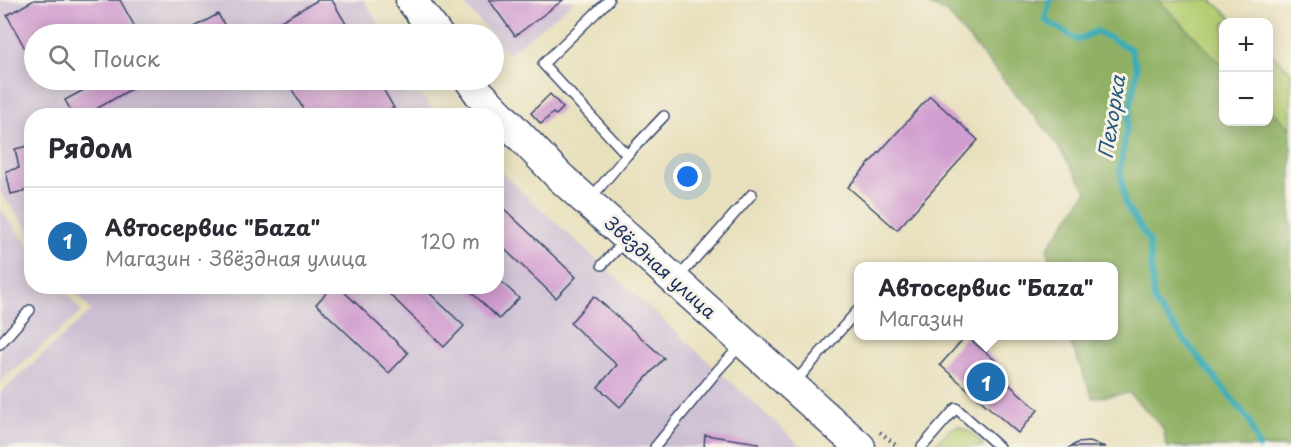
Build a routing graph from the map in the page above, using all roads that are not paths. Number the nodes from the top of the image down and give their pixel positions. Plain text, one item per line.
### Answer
1 (411, 0) edge
2 (609, 0) edge
3 (429, 24) edge
4 (477, 90) edge
5 (493, 108) edge
6 (664, 116) dead end
7 (504, 119) edge
8 (627, 156) junction
9 (752, 194) dead end
10 (587, 202) junction
11 (628, 238) junction
12 (602, 265) dead end
13 (675, 281) junction
14 (30, 310) dead end
15 (854, 315) edge
16 (744, 343) junction
17 (0, 344) edge
18 (792, 386) junction
19 (655, 447) edge
20 (860, 447) edge
21 (922, 447) edge
22 (999, 447) edge

1 - 3 main road
2 - 8 lane
4 - 5 main road, Звёздная улица
6 - 8 lane
7 - 10 main road, Звёздная улица
8 - 10 lane
9 - 13 lane
10 - 11 main road, Звёздная улица
11 - 12 lane
11 - 13 main road, Звёздная улица
13 - 16 main road, Звёздная улица
14 - 17 lane
15 - 18 lane
16 - 18 main road, Звёздная улица
16 - 19 lane
18 - 20 main road, Звёздная улица
21 - 22 lane

